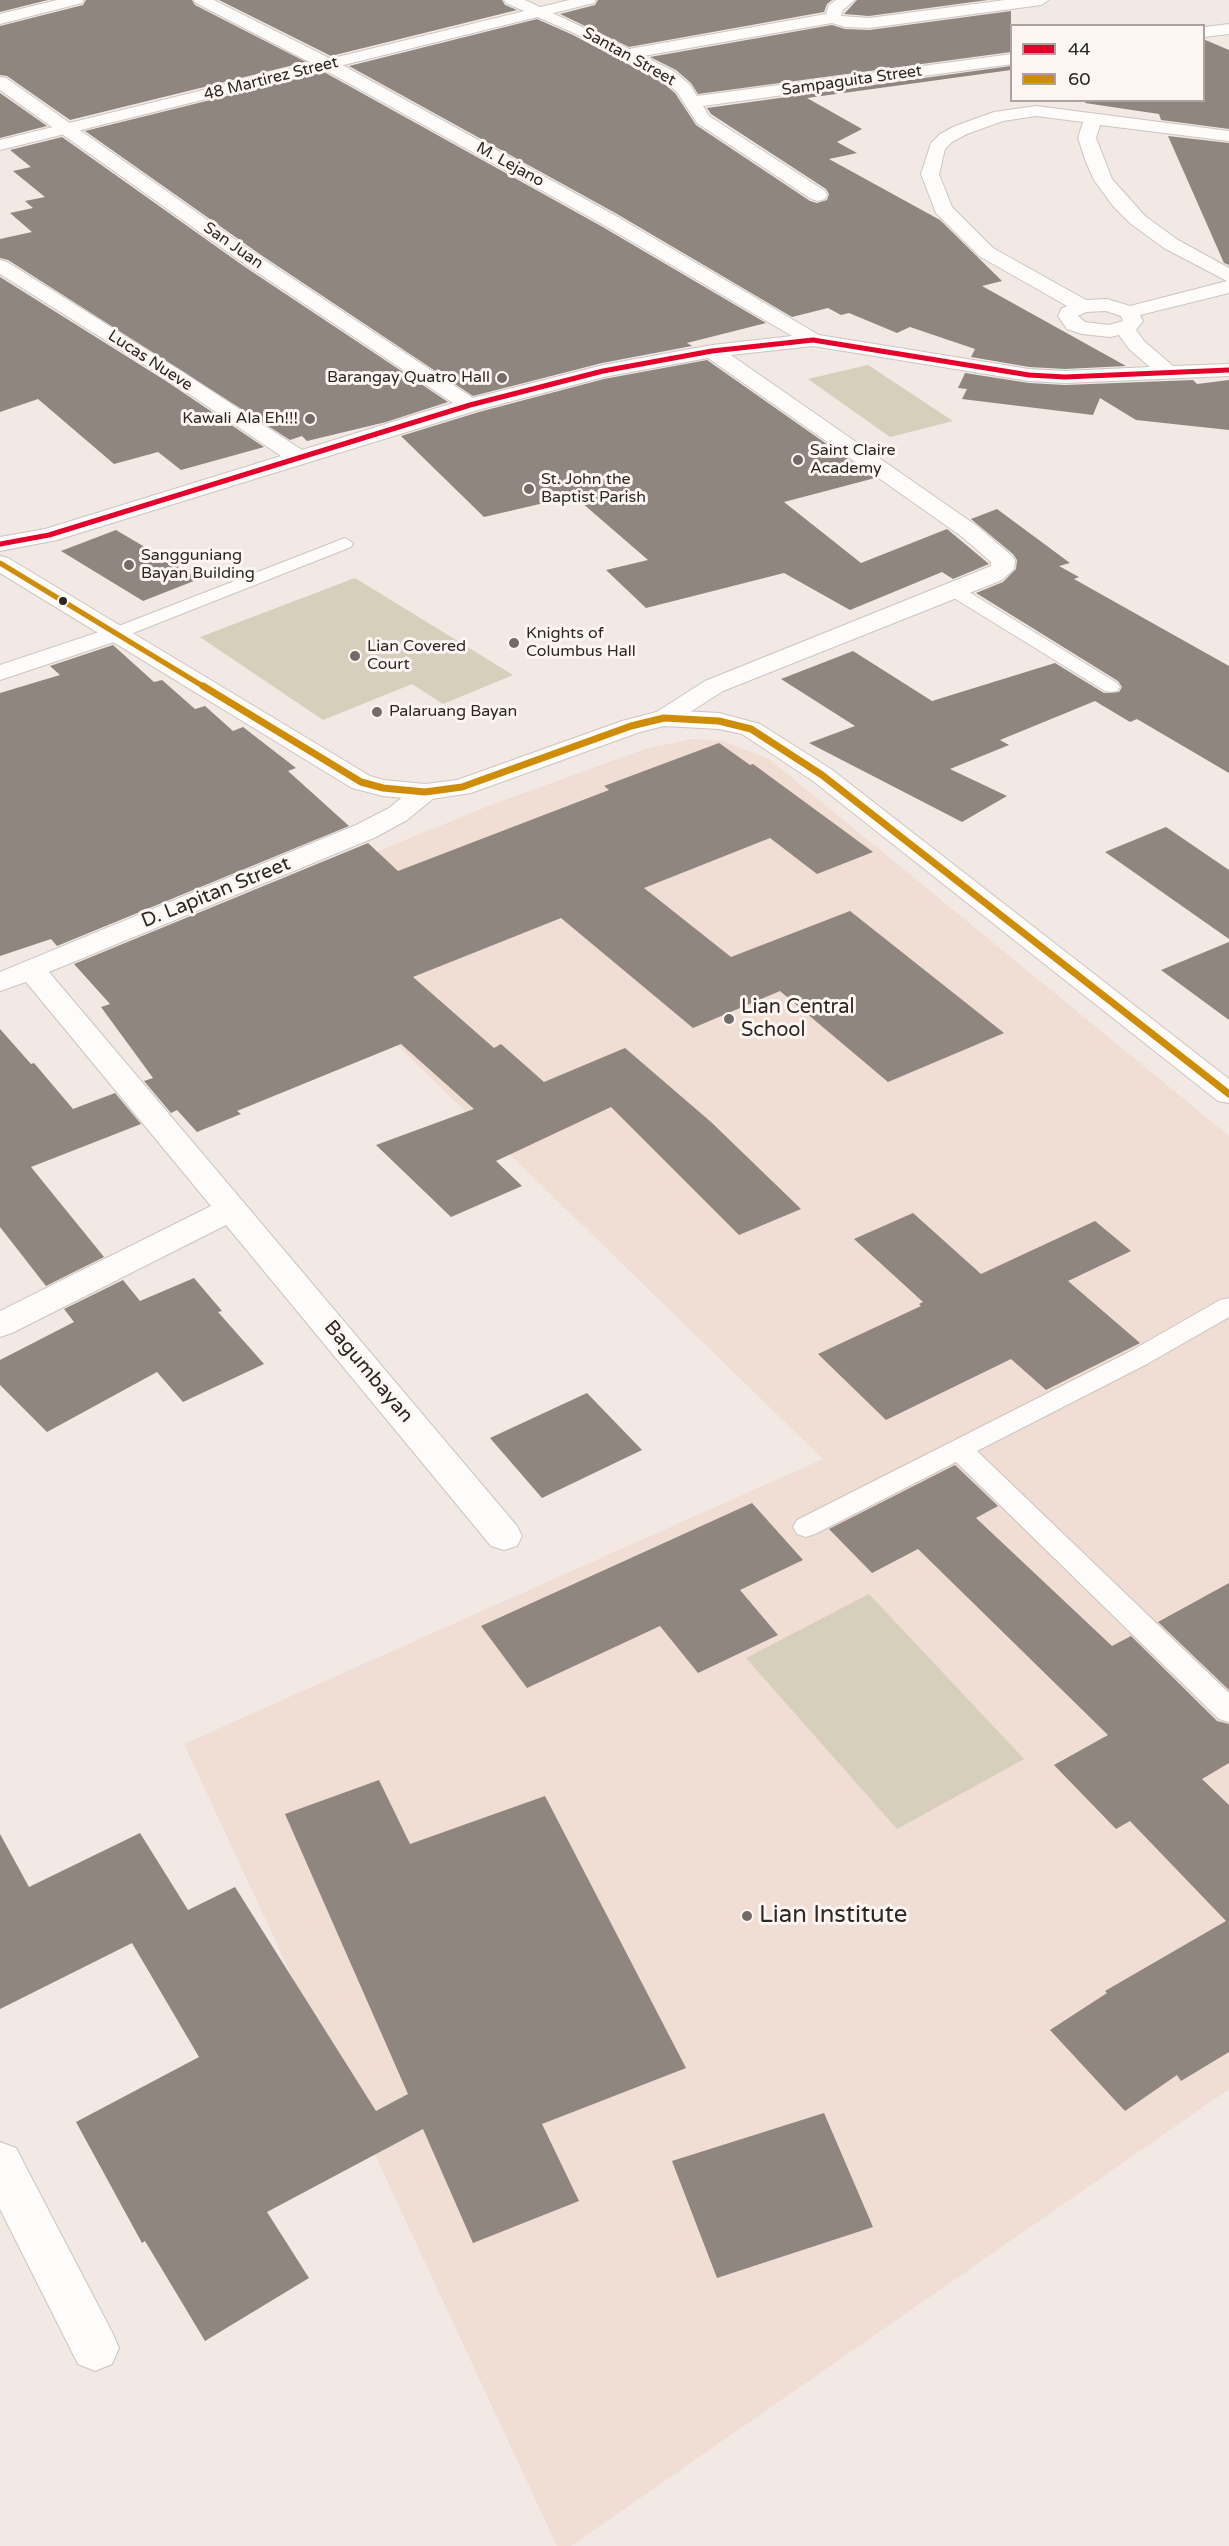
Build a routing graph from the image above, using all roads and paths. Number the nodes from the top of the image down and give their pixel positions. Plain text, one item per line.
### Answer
1 (76, 0) edge
2 (202, 0) edge
3 (512, 0) edge
4 (588, 0) edge
5 (847, 0) edge
6 (1041, 0) edge
7 (541, 12) junction
8 (833, 18) junction
9 (0, 19) edge
10 (1229, 29) edge
11 (1205, 32) edge
12 (626, 54) junction
13 (1010, 59) edge
14 (329, 65) junction
15 (0, 82) edge
16 (692, 102) junction
17 (1093, 120) junction
18 (66, 130) junction
19 (1229, 136) edge
20 (0, 145) edge
21 (818, 195) dead end
22 (0, 266) edge
23 (1229, 276) edge
24 (1229, 287) edge
25 (1082, 306) junction
26 (1127, 320) junction
27 (1093, 330) junction
28 (813, 340) junction
29 (712, 351) junction
30 (1229, 370) edge
31 (1128, 375) junction
32 (1170, 375) junction
33 (470, 405) junction
34 (299, 458) junction
35 (345, 543) dead end
36 (0, 544) edge
37 (0, 563) edge
38 (955, 591) junction
39 (117, 633) junction
40 (0, 674) edge
41 (1111, 687) dead end
42 (664, 718) junction
43 (425, 792) junction
44 (30, 968) junction
45 (0, 982) edge
46 (1229, 1094) edge
47 (231, 1209) junction
48 (1229, 1306) edge
49 (0, 1325) edge
50 (959, 1449) junction
51 (806, 1527) dead end
52 (504, 1536) dead end
53 (1229, 1710) edge
54 (0, 2163) edge
55 (95, 2348) dead end

1 - 9 street
2 - 14 street, M. Lejano
3 - 7 street, Santan Street
4 - 7 street, 48 Martirez Street
5 - 8 street
6 - 8 street
7 - 12 street, Santan Street
7 - 14 street, 48 Martirez Street
8 - 12 street
10 - 11 street
12 - 16 street, Santan Street
13 - 16 street, Sampaguita Street
14 - 18 street, 48 Martirez Street
14 - 28 street, M. Lejano
15 - 18 street, San Juan
16 - 21 street, Santan Street
17 - 19 street
17 - 23 street
17 - 25 street
18 - 20 street, 48 Martirez Street
18 - 33 street, San Juan
22 - 34 street, Lucas Nueve
24 - 26 street
25 - 26 street
25 - 27 street
26 - 27 street
26 - 32 street
27 - 31 street
28 - 29 street
28 - 31 street
29 - 33 street
29 - 38 street
30 - 32 street
31 - 32 street
33 - 34 street
34 - 36 street
35 - 39 lane
37 - 39 street
38 - 41 lane
38 - 42 street
39 - 40 street
39 - 43 street
42 - 43 street
42 - 46 street
43 - 44 street, D. Lapitan Street
44 - 45 street, D. Lapitan Street
44 - 47 street, Bagumbayan
47 - 49 street
47 - 52 street, Bagumbayan
48 - 50 lane
50 - 51 lane
50 - 53 lane
54 - 55 street

